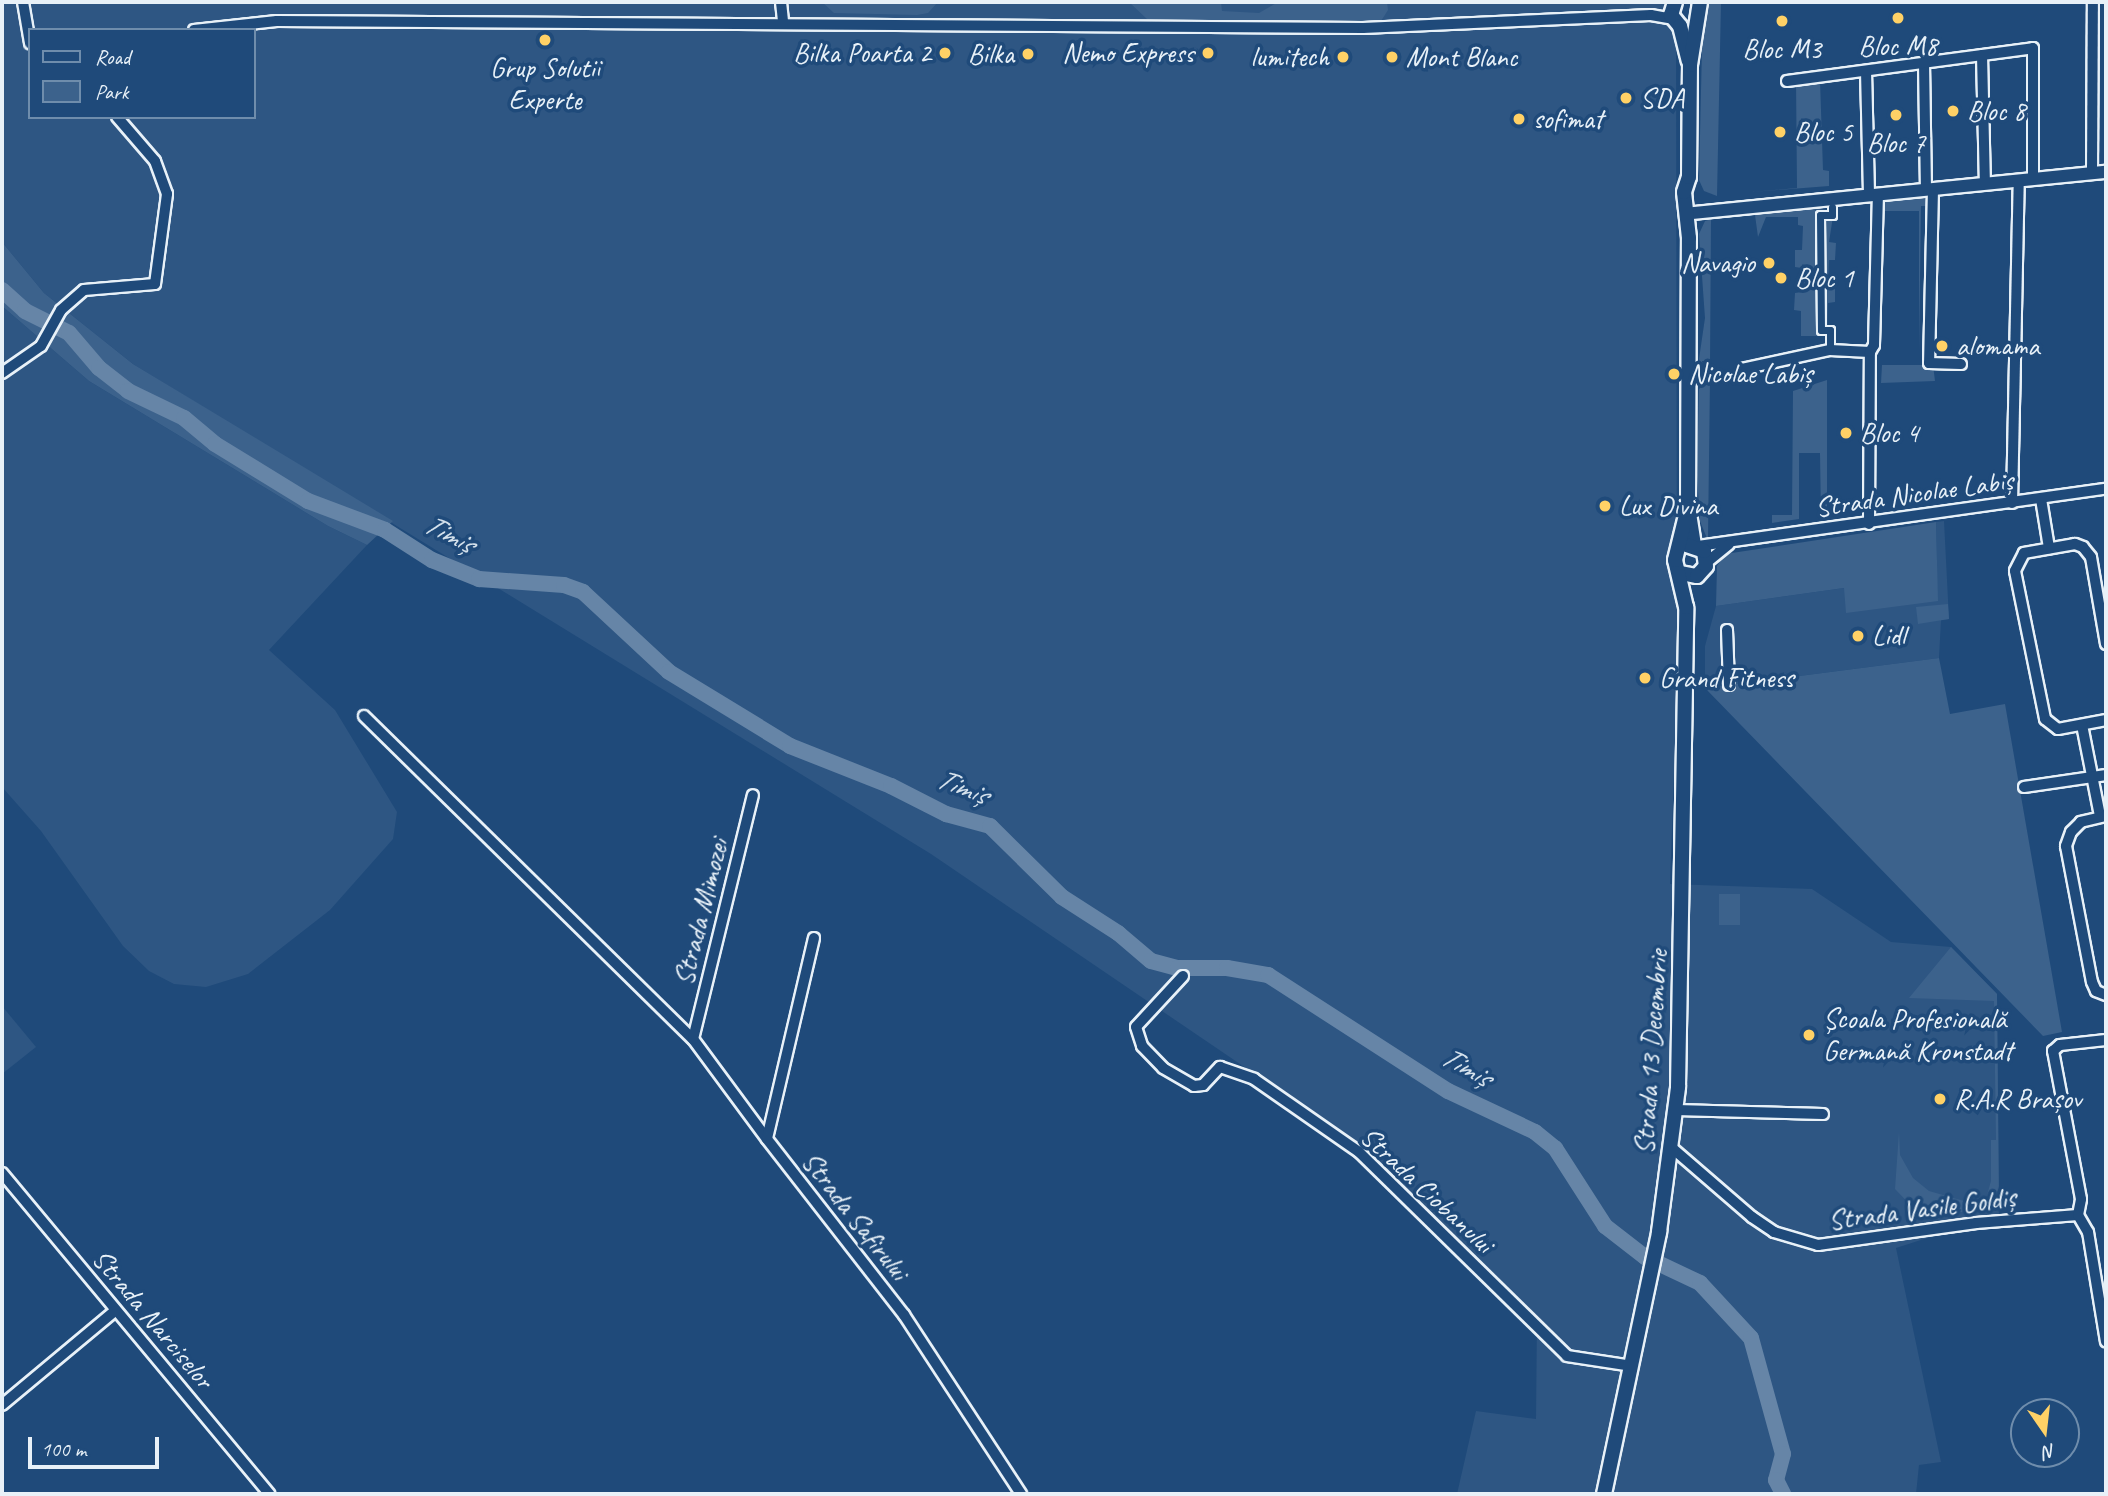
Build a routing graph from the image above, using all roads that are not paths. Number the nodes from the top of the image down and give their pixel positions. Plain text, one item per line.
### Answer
1 (23, 2) edge
2 (782, 2) edge
3 (2093, 2) edge
4 (1699, 8) edge
5 (1675, 14) edge
6 (783, 22) junction
7 (212, 28) edge
8 (28, 31) edge
9 (1982, 55) junction
10 (1924, 63) junction
11 (1690, 65) junction
12 (1866, 71) junction
13 (1787, 81) dead end
14 (119, 119) edge
15 (2106, 172) edge
16 (2092, 173) junction
17 (1689, 177) junction
18 (2033, 179) junction
19 (2019, 181) junction
20 (1985, 184) junction
21 (1930, 190) junction
22 (1873, 195) junction
23 (1832, 207) dead end
24 (1693, 214) junction
25 (1689, 238) junction
26 (1830, 350) junction
27 (1870, 352) junction
28 (1961, 364) dead end
29 (1742, 369) dead end
30 (2, 373) edge
31 (2106, 484) edge
32 (2106, 489) edge
33 (2041, 499) junction
34 (2012, 503) junction
35 (1688, 507) junction
36 (1869, 524) junction
37 (1729, 544) junction
38 (1696, 545) junction
39 (2049, 548) junction
40 (1678, 551) junction
41 (1707, 562) junction
42 (1681, 573) junction
43 (1697, 576) junction
44 (1686, 607) junction
45 (1727, 630) dead end
46 (2106, 644) edge
47 (1729, 685) dead end
48 (364, 716) dead end
49 (2106, 720) edge
50 (2082, 725) junction
51 (2106, 775) edge
52 (2094, 776) junction
53 (2024, 787) dead end
54 (753, 795) dead end
55 (2103, 816) edge
56 (814, 938) dead end
57 (1183, 976) dead end
58 (2106, 995) edge
59 (693, 1039) junction
60 (2106, 1040) edge
61 (1676, 1110) junction
62 (1823, 1114) dead end
63 (767, 1139) junction
64 (1671, 1147) junction
65 (2, 1173) edge
66 (2078, 1215) junction
67 (115, 1311) junction
68 (2106, 1342) edge
69 (1632, 1366) junction
70 (2, 1405) edge
71 (270, 1494) edge
72 (1021, 1494) edge
73 (1604, 1494) edge

1 - 8 street
2 - 6 street
3 - 16 street
4 - 5 main road, Strada 13 Decembrie
4 - 11 main road, Strada 13 Decembrie
5 - 6 street
5 - 11 main road, Strada 13 Decembrie
6 - 7 street
9 - 10 street
9 - 18 street
9 - 20 street
10 - 12 street
10 - 21 street
11 - 17 main road, Strada 13 Decembrie
12 - 13 street
12 - 22 street
14 - 30 street
15 - 16 street
16 - 18 street
17 - 24 main road, Strada 13 Decembrie
17 - 25 main road, Strada 13 Decembrie
18 - 19 street
19 - 20 street
19 - 34 street
20 - 21 street
21 - 22 street
21 - 28 street
22 - 24 street
22 - 27 street
23 - 26 street
24 - 25 main road, Strada 13 Decembrie
25 - 35 main road, Strada 13 Decembrie
26 - 27 street
26 - 29 street
27 - 36 street
31 - 32 street
32 - 33 street, Strada Nicolae Labiș
33 - 34 street, Strada Nicolae Labiș
33 - 39 street
34 - 36 street, Strada Nicolae Labiș
35 - 38 main road, Strada 13 Decembrie
35 - 40 main road, Strada 13 Decembrie
36 - 37 street, Strada Nicolae Labiș
37 - 38 street, Strada Nicolae Labiș
37 - 41 street
38 - 40 main road
38 - 41 main road, Strada 13 Decembrie
39 - 46 street
39 - 50 street
40 - 42 main road, Strada 13 Decembrie
41 - 43 main road, Strada 13 Decembrie
42 - 43 main road
42 - 44 main road, Strada 13 Decembrie
43 - 44 main road, Strada 13 Decembrie
44 - 61 main road, Strada 13 Decembrie
45 - 47 street
48 - 59 street
49 - 50 street
50 - 52 street
51 - 52 street
52 - 53 street
52 - 55 street
54 - 59 street, Strada Mimozei
55 - 58 street
56 - 63 street, Strada Safirului
57 - 69 street, Strada Ciobanului
59 - 63 street
60 - 66 street
61 - 62 street
61 - 64 main road, Strada 13 Decembrie
63 - 72 street, Strada Safirului
64 - 66 street, Strada Vasile Goldiș
64 - 69 main road, Strada 13 Decembrie
65 - 67 street, Strada Narciselor
66 - 68 street
67 - 70 street
67 - 71 street, Strada Narciselor
69 - 73 main road, Strada 13 Decembrie

